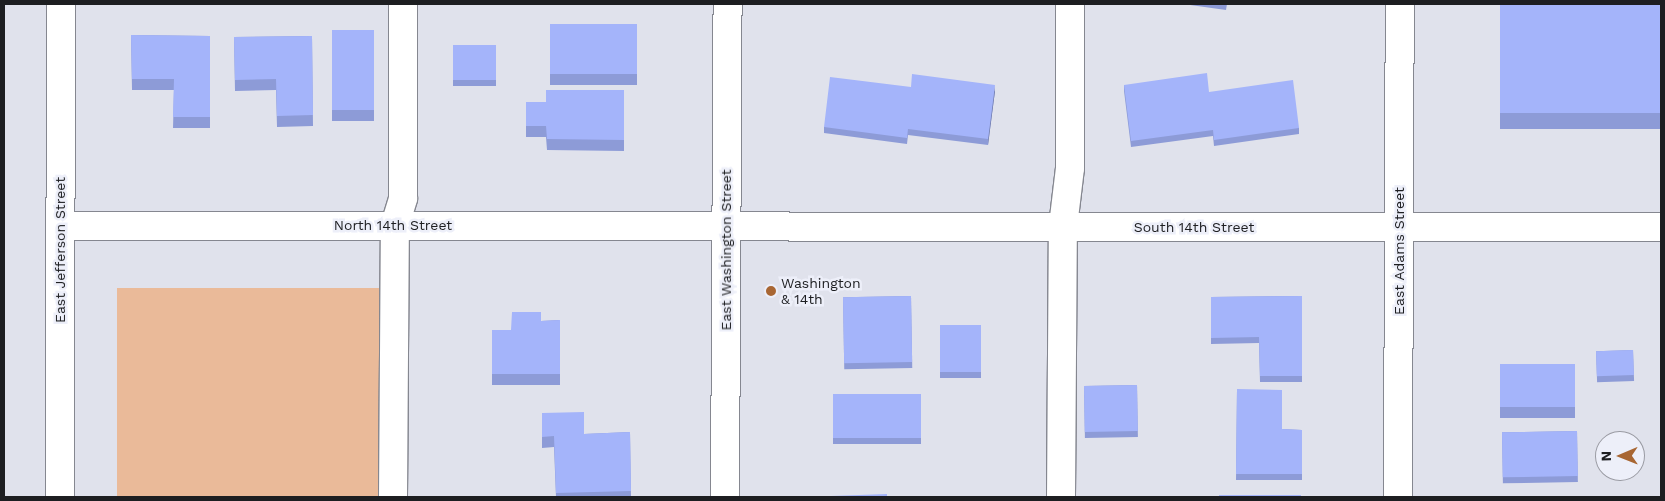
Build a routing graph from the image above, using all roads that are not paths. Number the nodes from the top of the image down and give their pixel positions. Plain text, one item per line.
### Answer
1 (61, 4) edge
2 (403, 4) edge
3 (728, 4) edge
4 (1070, 4) edge
5 (1400, 4) edge
6 (395, 225) junction
7 (60, 226) junction
8 (726, 226) junction
9 (1063, 226) junction
10 (1661, 226) edge
11 (1399, 227) junction
12 (60, 497) edge
13 (393, 497) edge
14 (724, 497) edge
15 (1062, 497) edge
16 (1398, 497) edge

1 - 7 street, East Jefferson Street
2 - 6 street
3 - 8 street, East Washington Street
4 - 9 street
5 - 11 street, East Adams Street
6 - 7 street, North 14th Street
6 - 8 street, North 14th Street
6 - 13 street
7 - 12 street, East Jefferson Street
8 - 9 street, South 14th Street
8 - 14 street, East Washington Street
9 - 11 street, South 14th Street
9 - 15 street
10 - 11 street, South 14th Street
11 - 16 street, East Adams Street

